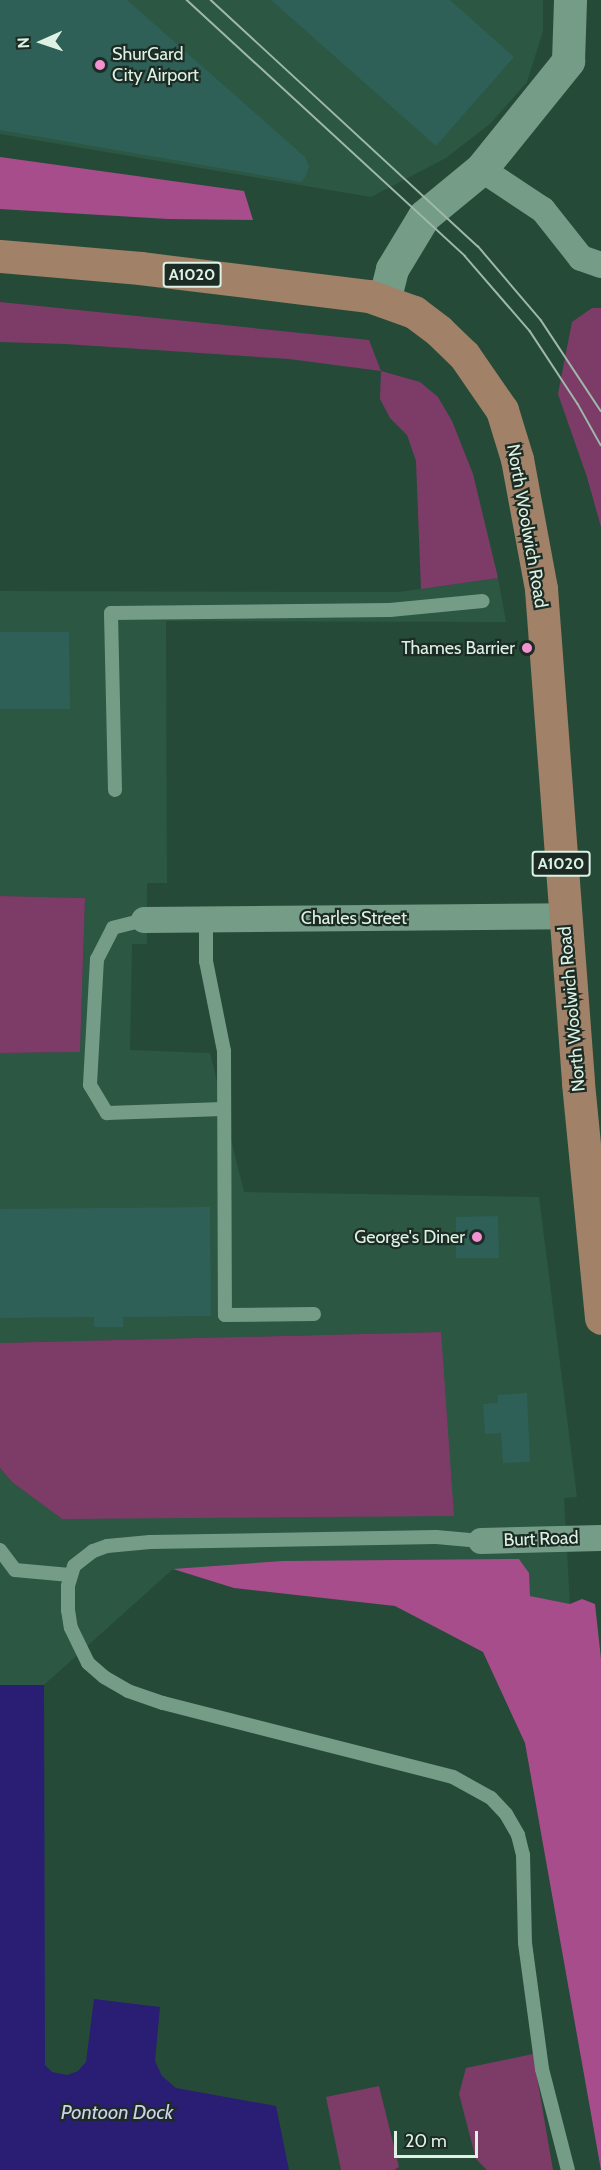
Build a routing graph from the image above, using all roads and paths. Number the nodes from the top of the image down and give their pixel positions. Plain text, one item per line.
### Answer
1 (570, 0) edge
2 (481, 169) junction
3 (0, 256) edge
4 (601, 265) edge
5 (384, 301) junction
6 (483, 601) dead end
7 (115, 790) dead end
8 (565, 916) junction
9 (206, 919) junction
10 (144, 920) joint
11 (223, 1110) junction
12 (314, 1314) dead end
13 (601, 1318) edge
14 (601, 1538) edge
15 (481, 1541) joint
16 (0, 1550) edge
17 (70, 1575) junction
18 (568, 2170) edge

1 - 2 street
2 - 4 street
2 - 5 street
3 - 5 main road, A1020
5 - 8 main road, North Woolwich Road / A1020
6 - 7 lane
8 - 9 street, Charles Street
8 - 13 main road, North Woolwich Road / A1020
9 - 10 street, Charles Street
9 - 11 lane
10 - 11 lane
11 - 12 lane
14 - 15 street, Burt Road
15 - 17 lane
16 - 17 lane
17 - 18 lane

